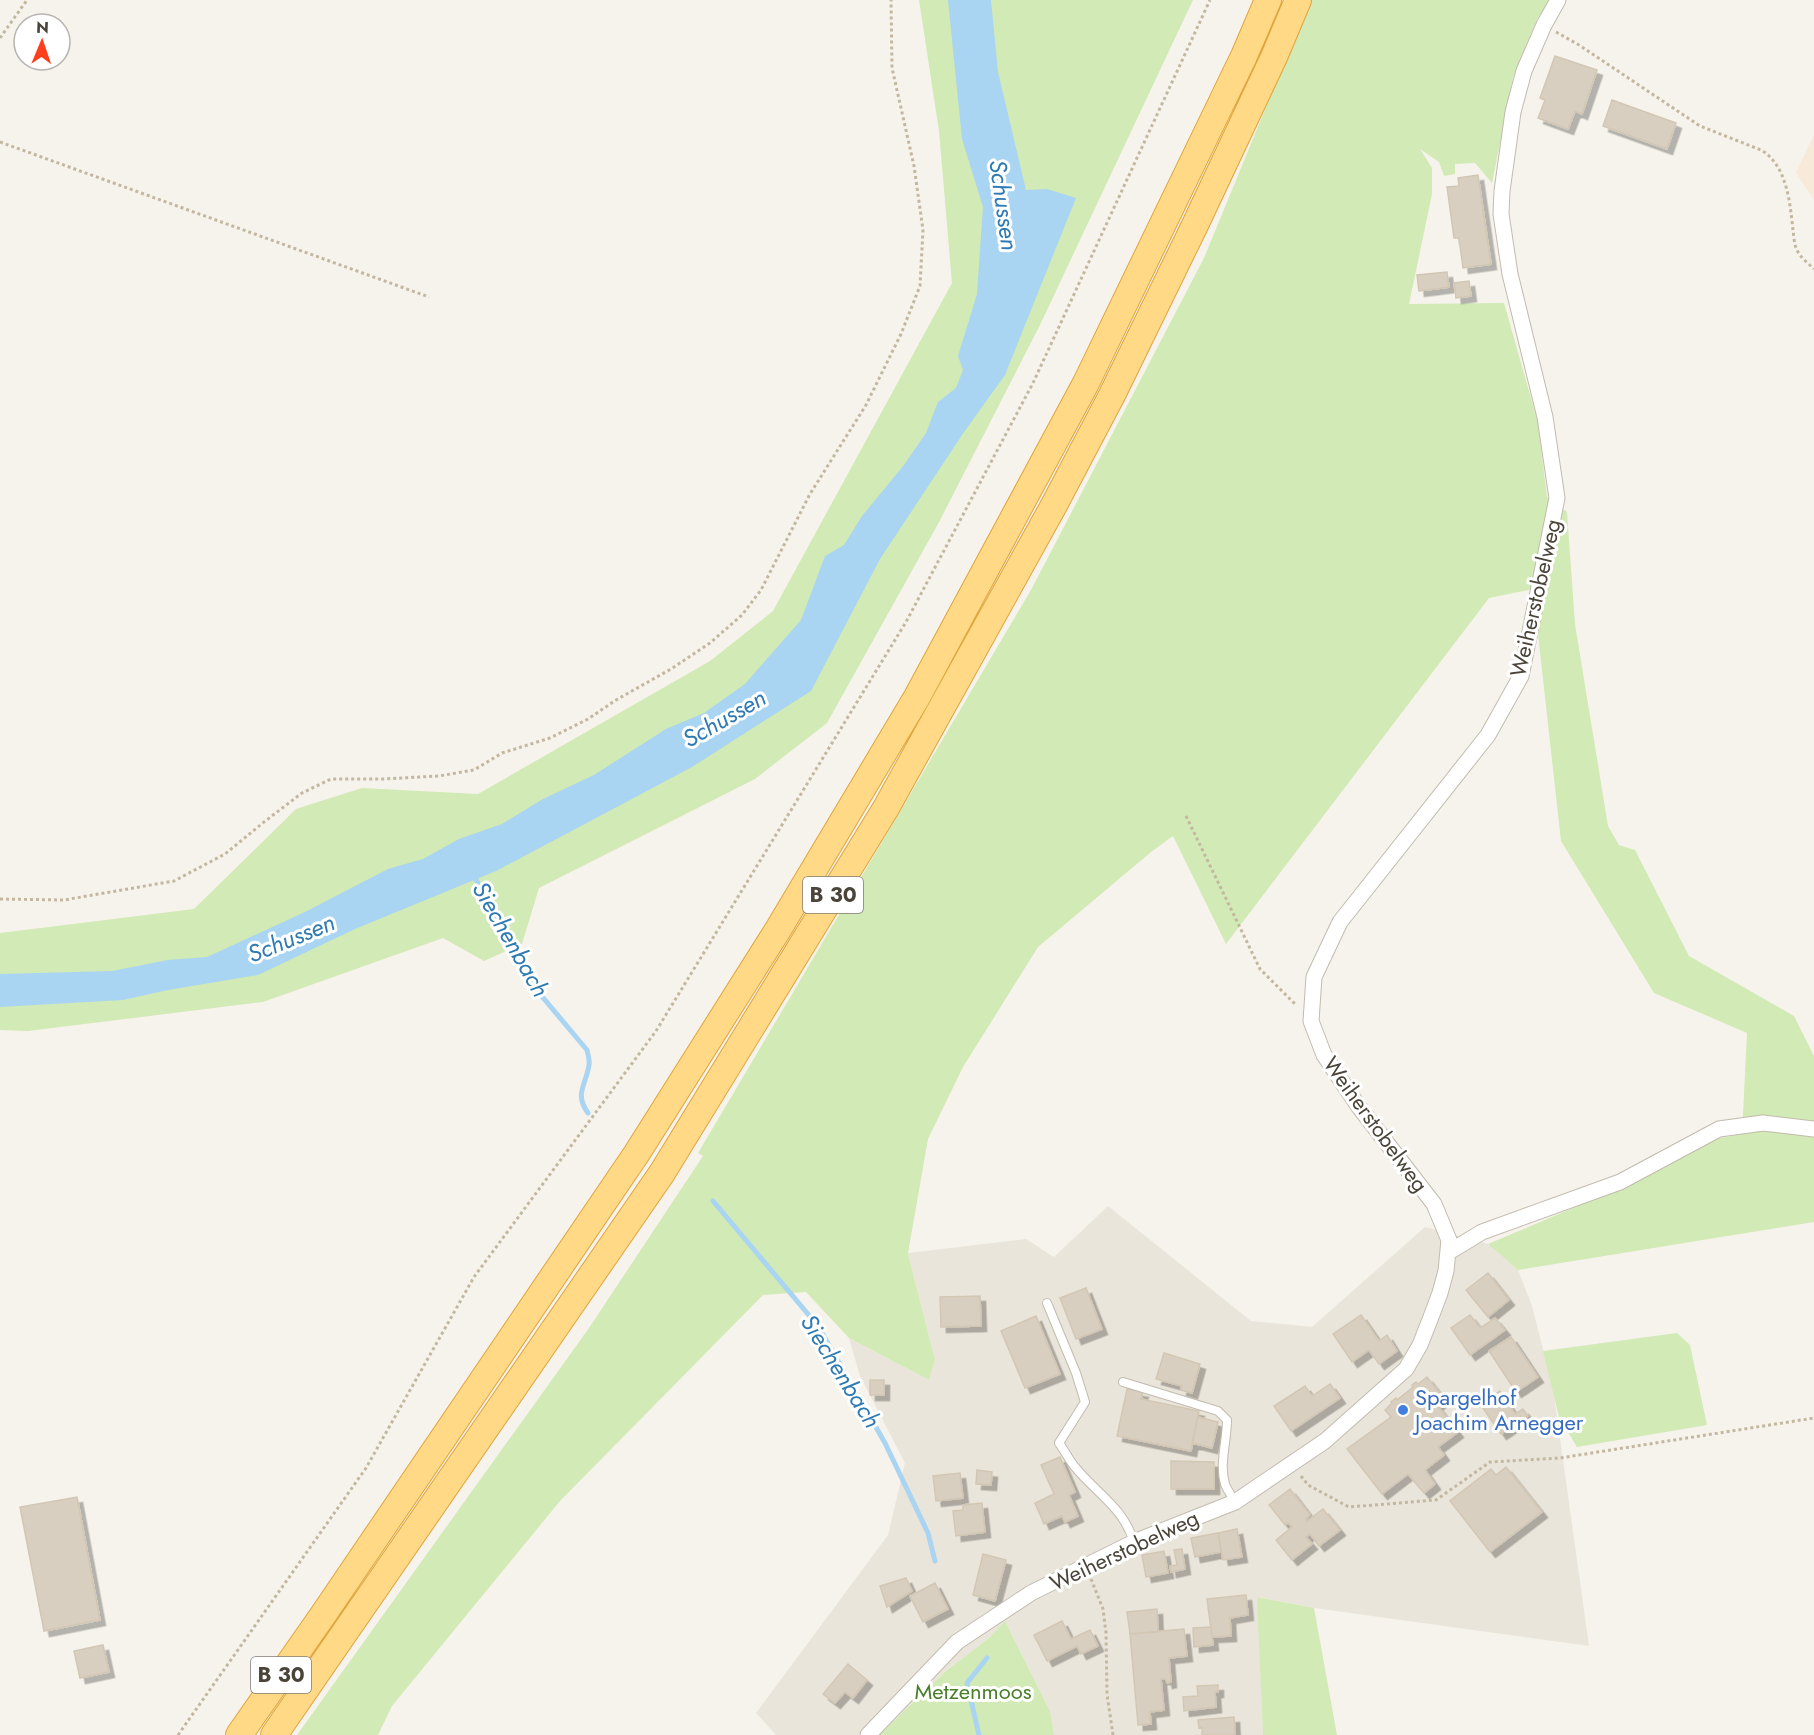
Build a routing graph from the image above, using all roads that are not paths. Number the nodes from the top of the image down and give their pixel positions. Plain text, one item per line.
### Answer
1 (1268, 0) edge
2 (1298, 0) edge
3 (1558, 0) edge
4 (1814, 1130) edge
5 (1449, 1252) junction
6 (1047, 1303) dead end
7 (1123, 1382) dead end
8 (1235, 1502) junction
9 (1134, 1542) junction
10 (239, 1735) edge
11 (274, 1735) edge
12 (868, 1735) edge

1 - 10 highway, B 30
2 - 11 highway, B 30
3 - 5 street, Weiherstobelweg
4 - 5 street
5 - 8 street, Weiherstobelweg
6 - 9 lane
7 - 8 lane
8 - 9 street, Weiherstobelweg
9 - 12 street, Weiherstobelweg

